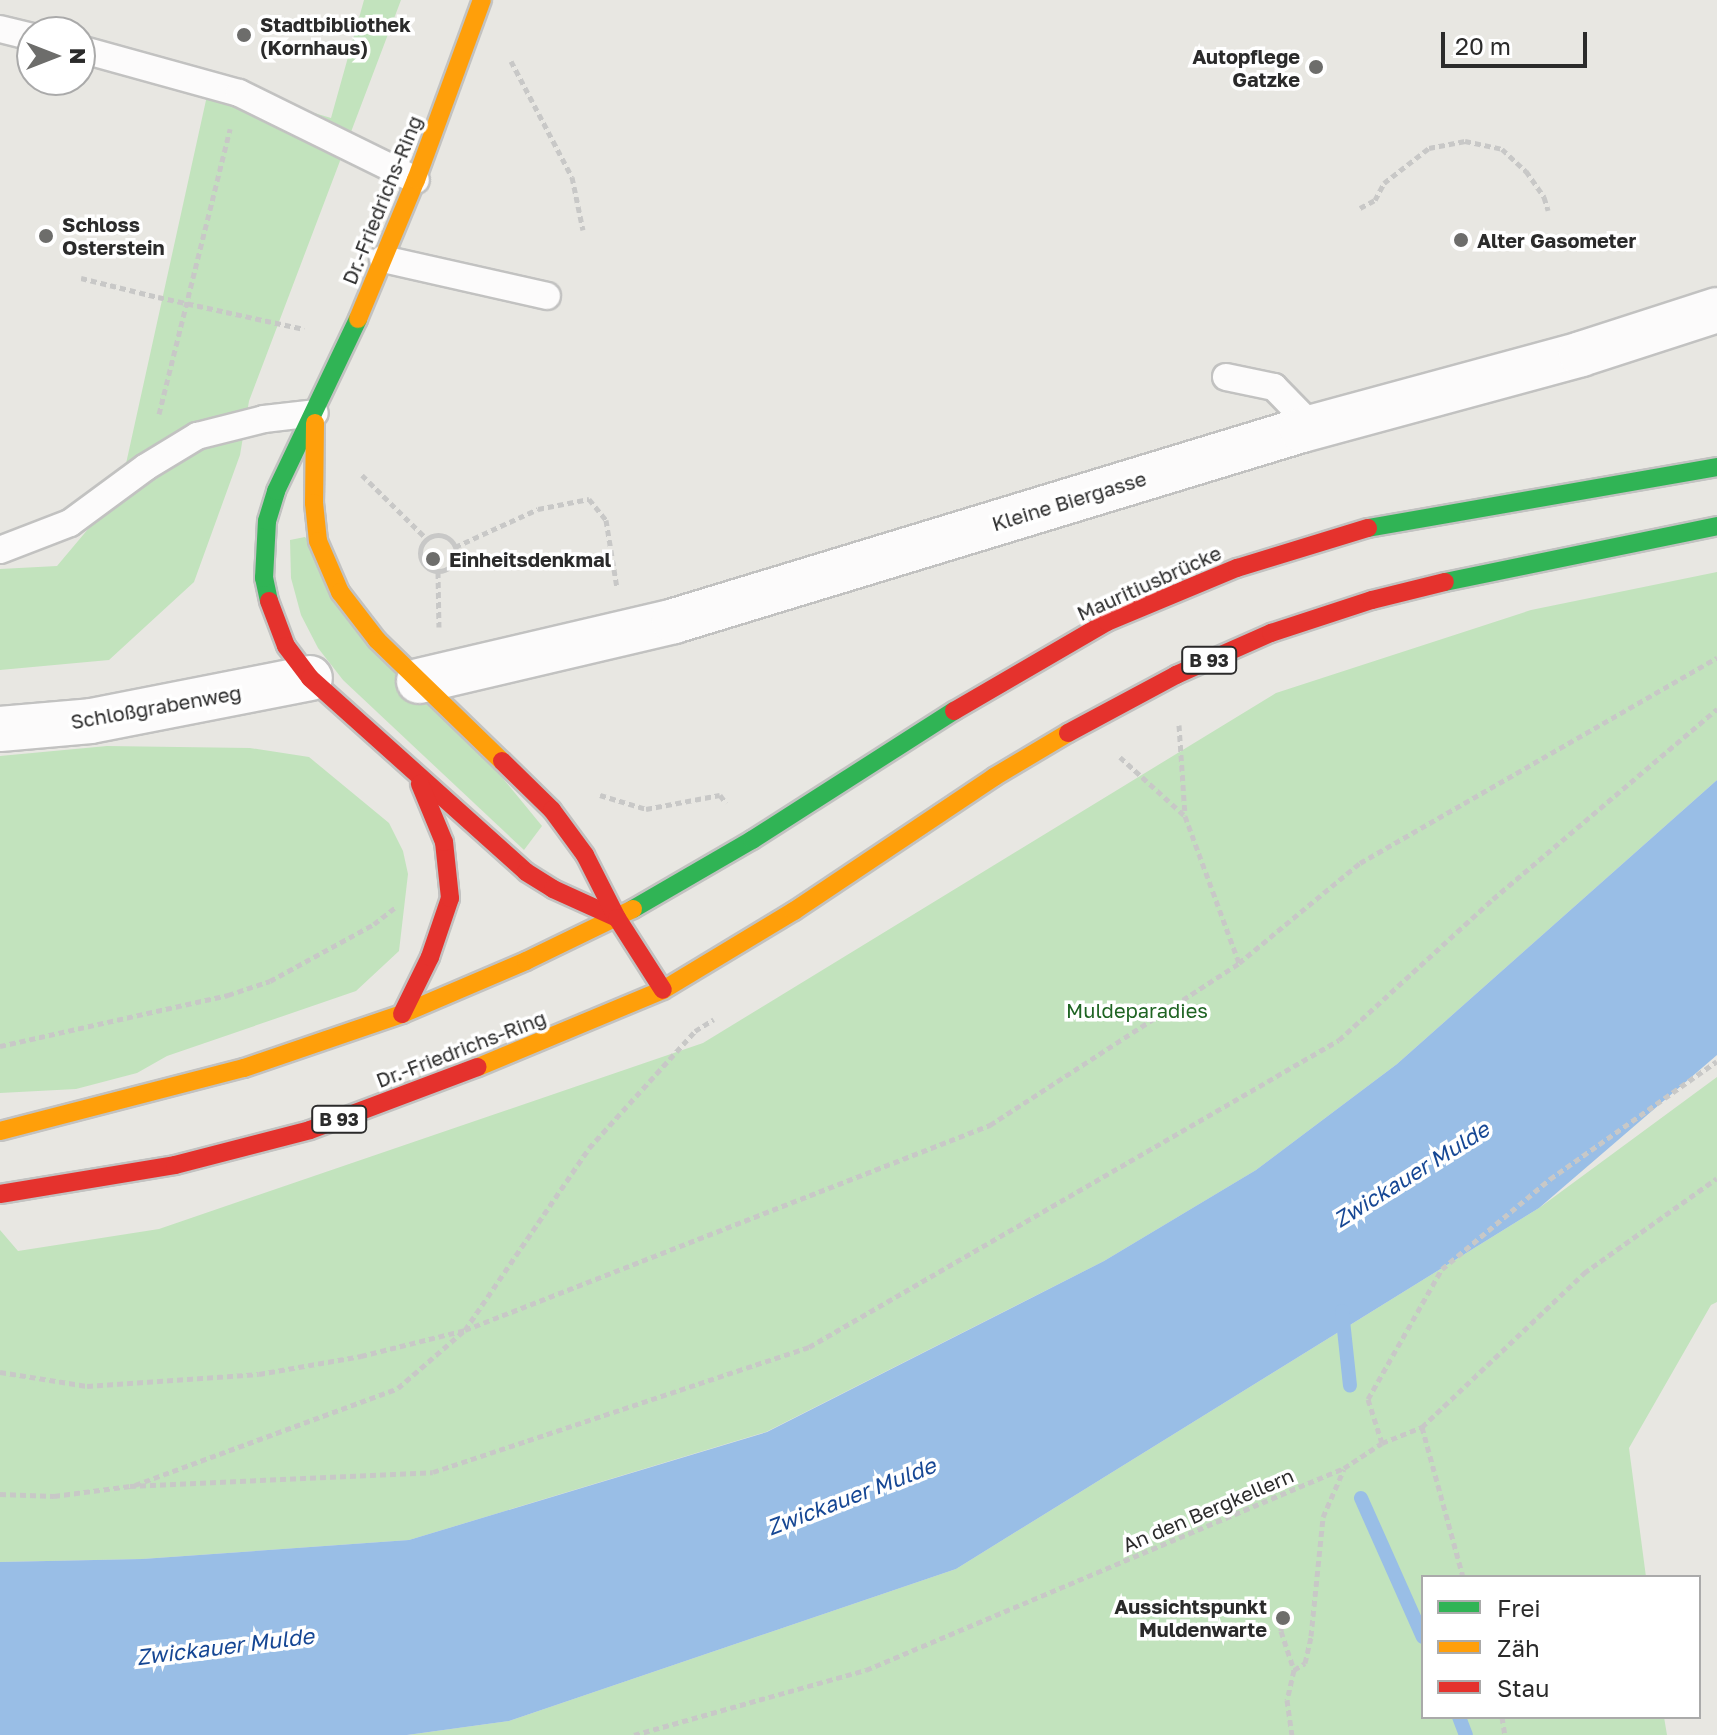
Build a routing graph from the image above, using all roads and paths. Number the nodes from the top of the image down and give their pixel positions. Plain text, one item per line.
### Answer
1 (482, 2) edge
2 (96, 53) edge
3 (239, 93) junction
4 (416, 180) junction
5 (1360, 208) dead end
6 (1548, 210) dead end
7 (583, 230) dead end
8 (383, 259) junction
9 (81, 278) dead end
10 (547, 296) dead end
11 (1717, 310) edge
12 (350, 339) junction
13 (1226, 377) dead end
14 (315, 420) junction
15 (1313, 427) junction
16 (146, 467) junction
17 (1717, 467) edge
18 (1717, 526) edge
19 (427, 539) junction
20 (455, 547) junction
21 (0, 550) edge
22 (438, 572) junction
23 (619, 599) dead end
24 (1717, 658) edge
25 (1176, 675) junction
26 (310, 678) junction
27 (429, 678) junction
28 (1717, 709) edge
29 (1083, 724) junction
30 (0, 729) edge
31 (418, 778) junction
32 (1185, 816) junction
33 (561, 822) junction
34 (752, 840) junction
35 (450, 898) junction
36 (617, 918) junction
37 (1239, 963) junction
38 (663, 990) junction
39 (402, 1014) junction
40 (720, 1015) dead end
41 (0, 1046) edge
42 (1717, 1061) edge
43 (0, 1131) edge
44 (1717, 1178) edge
45 (0, 1194) edge
46 (465, 1330) junction
47 (0, 1372) edge
48 (1422, 1427) junction
49 (1382, 1443) junction
50 (1344, 1468) junction
51 (130, 1486) junction
52 (0, 1494) edge
53 (1462, 1575) edge
54 (1283, 1618) dead end
55 (1294, 1670) junction
56 (634, 1735) edge
57 (1292, 1735) edge

1 - 4 main road, Dr.-Friedrichs-Ring
1 - 7 path
2 - 3 lane
3 - 4 lane
3 - 16 path
4 - 8 main road, Dr.-Friedrichs-Ring
5 - 6 path
8 - 10 lane
8 - 12 main road, Dr.-Friedrichs-Ring
9 - 12 path, bridge
11 - 15 street, Kleine Biergasse
12 - 14 main road, Dr.-Friedrichs-Ring
13 - 15 lane
14 - 16 lane
14 - 19 path
14 - 26 main road, Dr.-Friedrichs-Ring
14 - 27 main road, Dr.-Friedrichs-Ring
15 - 27 street, Kleine Biergasse
16 - 21 lane
17 - 34 main road, Mauritiusbrücke
18 - 25 main road, B 93
19 - 20 path
19 - 22 path
20 - 22 path
20 - 23 path
22 - 27 path
24 - 37 path
25 - 29 main road, B 93
25 - 32 path
26 - 30 street, Schloßgrabenweg
26 - 31 main road, Dr.-Friedrichs-Ring
27 - 33 main road, Dr.-Friedrichs-Ring
28 - 51 path
29 - 32 path
29 - 38 main road, B 93
31 - 35 main road
31 - 36 main road, Dr.-Friedrichs-Ring
32 - 37 path
33 - 34 path
33 - 36 main road, Dr.-Friedrichs-Ring
34 - 36 main road, Mauritiusbrücke
35 - 39 main road
35 - 41 path
36 - 38 main road, Dr.-Friedrichs-Ring
36 - 39 main road
37 - 46 path
38 - 45 main road, Dr.-Friedrichs-Ring / B 93
39 - 43 main road
40 - 46 path
42 - 49 path
44 - 48 path, An den Bergkellern
46 - 47 path
46 - 51 path
48 - 49 path, An den Bergkellern
48 - 53 path
49 - 50 path, An den Bergkellern
50 - 55 path
50 - 56 path, An den Bergkellern
51 - 52 path
54 - 55 path
55 - 57 path

